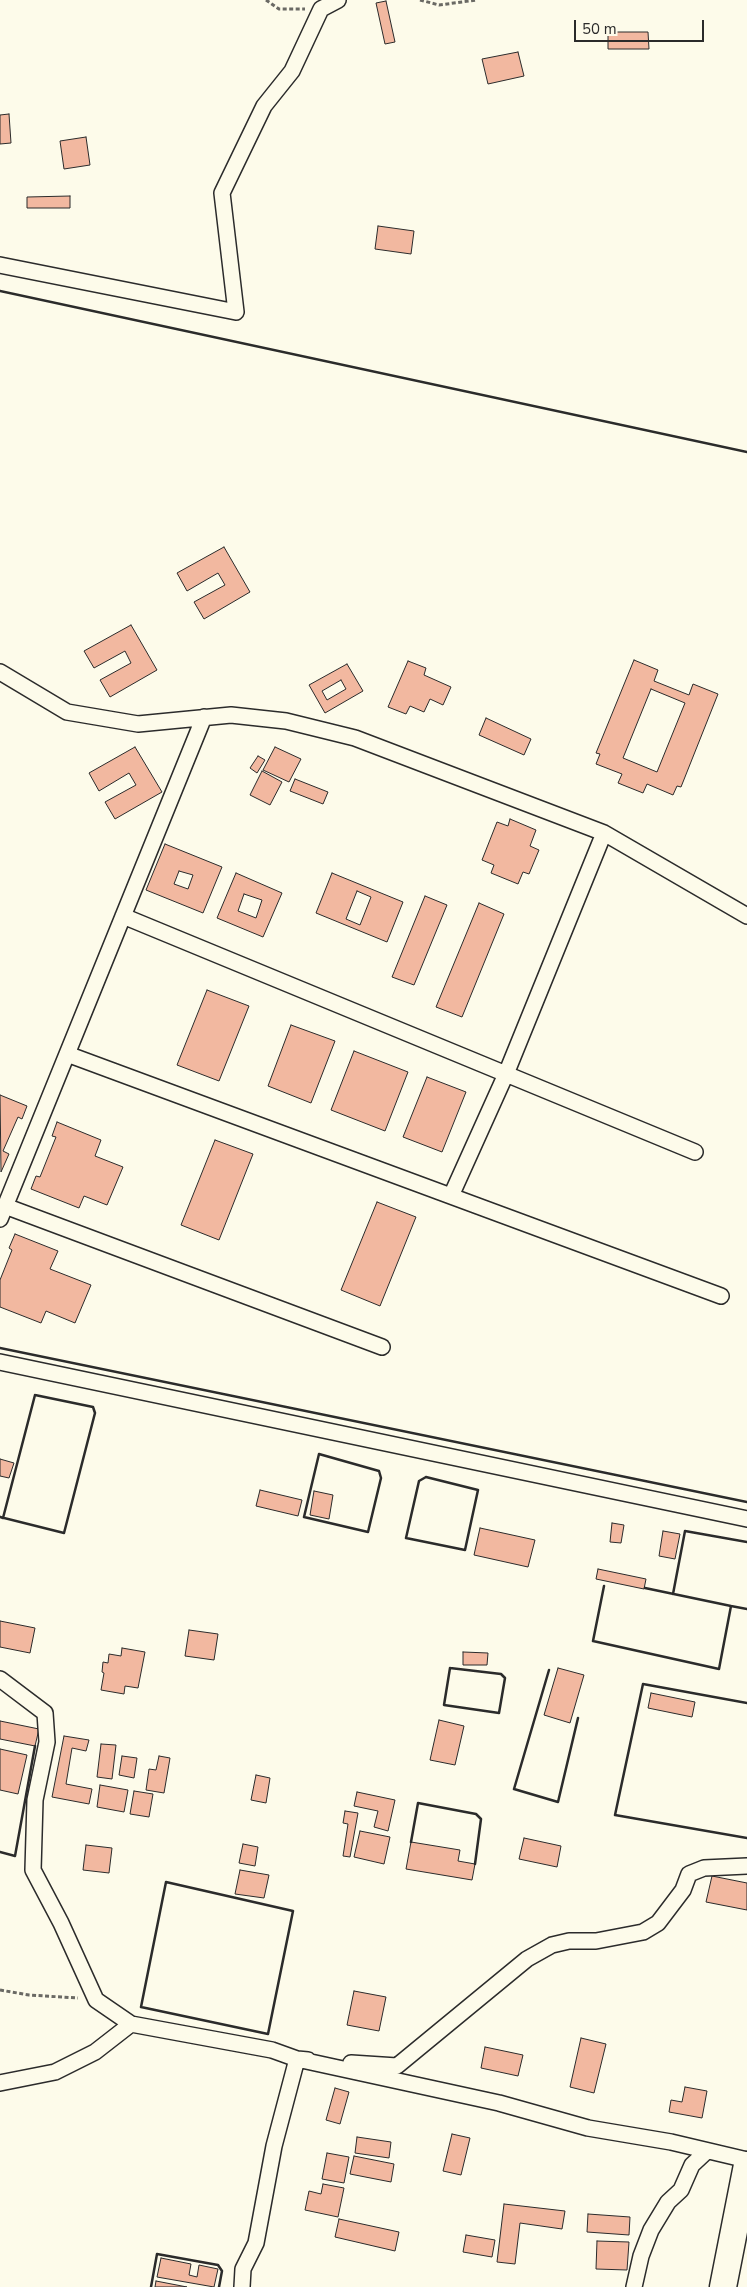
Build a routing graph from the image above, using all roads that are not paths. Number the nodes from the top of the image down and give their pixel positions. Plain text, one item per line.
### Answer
1 (338, 0) edge
2 (0, 265) edge
3 (0, 672) edge
4 (204, 717) junction
5 (604, 833) junction
6 (123, 916) junction
7 (747, 916) edge
8 (67, 1054) junction
9 (506, 1074) junction
10 (695, 1152) dead end
11 (451, 1196) junction
12 (2, 1212) edge
13 (721, 1296) dead end
14 (382, 1347) dead end
15 (0, 1362) edge
16 (747, 1519) edge
17 (0, 1679) edge
18 (747, 1866) edge
19 (132, 2024) junction
20 (297, 2059) junction
21 (0, 2083) edge
22 (707, 2150) junction
23 (747, 2160) edge
24 (747, 2165) edge
25 (242, 2287) edge
26 (634, 2287) edge
27 (723, 2287) edge

1 - 2 street
3 - 4 street
4 - 5 street
4 - 6 street
5 - 7 street
5 - 9 street
6 - 8 street
6 - 9 street
8 - 11 street
8 - 12 street
9 - 10 street
9 - 11 street
11 - 13 street
12 - 14 street
15 - 16 street
17 - 19 street
18 - 20 street
19 - 20 street
19 - 21 street
20 - 22 street
20 - 25 street
22 - 23 street
22 - 26 street
24 - 27 highway

